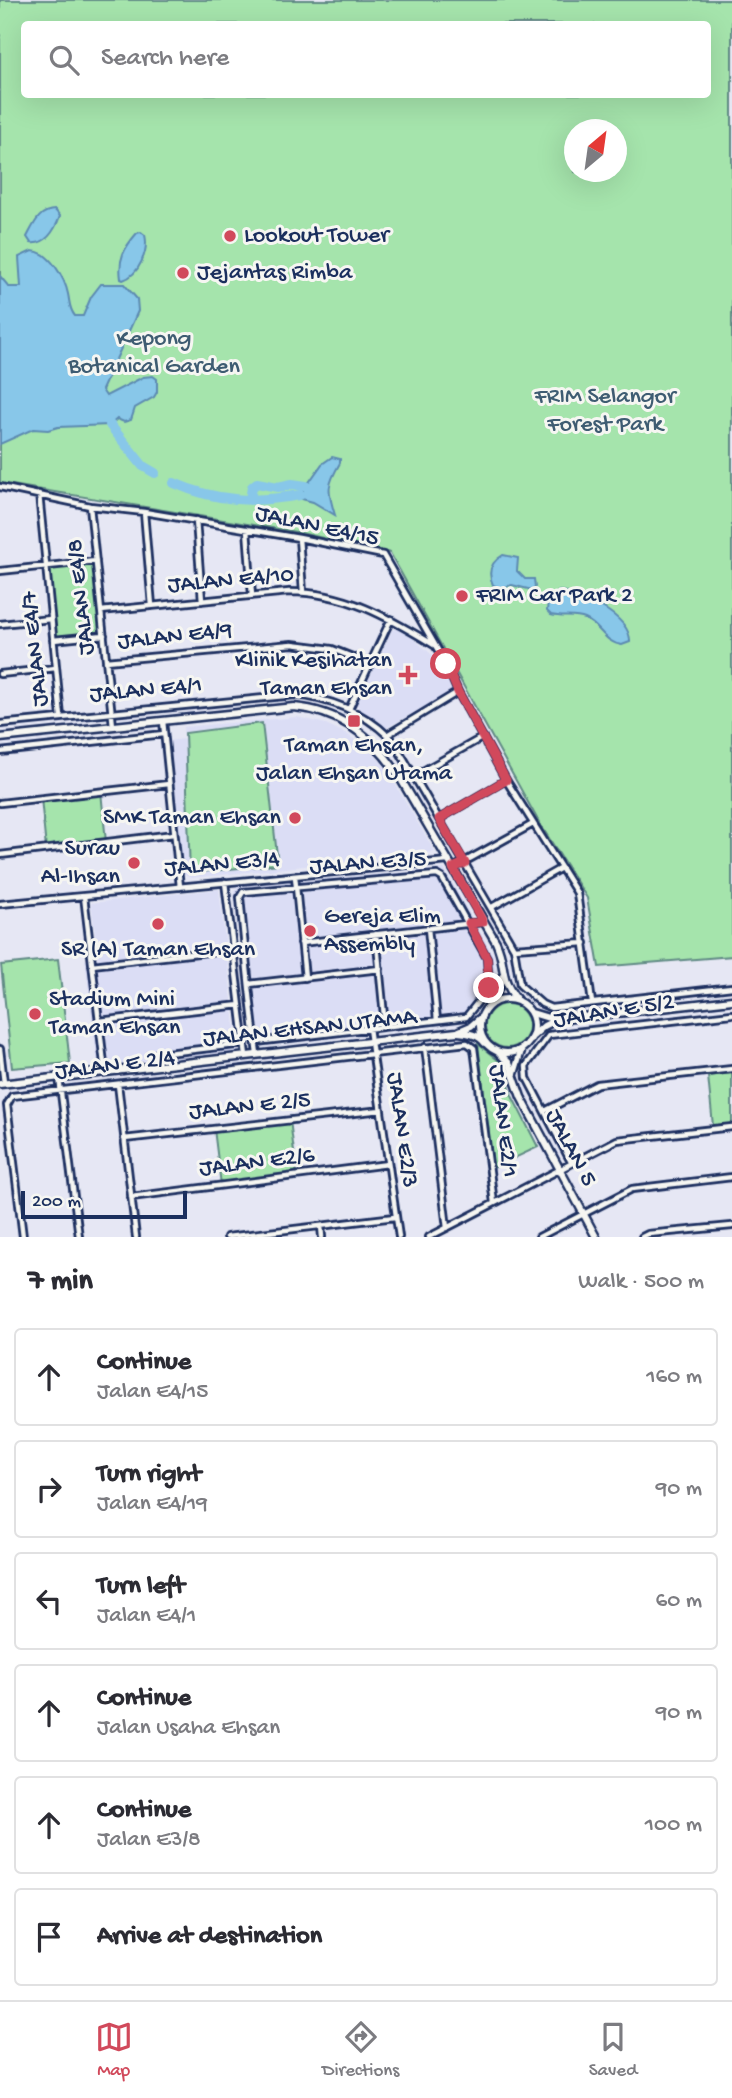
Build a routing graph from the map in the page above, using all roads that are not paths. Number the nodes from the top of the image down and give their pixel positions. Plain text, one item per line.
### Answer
1 (0, 487) edge
2 (39, 494) junction
3 (90, 506) junction
4 (144, 512) junction
5 (195, 520) junction
6 (247, 529) junction
7 (299, 538) junction
8 (96, 561) junction
9 (46, 566) junction
10 (0, 571) edge
11 (303, 592) junction
12 (252, 596) junction
13 (202, 601) junction
14 (152, 606) junction
15 (101, 611) junction
16 (51, 619) junction
17 (391, 619) junction
18 (0, 624) edge
19 (104, 635) junction
20 (53, 640) junction
21 (436, 646) junction
22 (106, 662) junction
23 (370, 664) junction
24 (56, 668) junction
25 (0, 674) edge
26 (458, 692) junction
27 (295, 695) junction
28 (294, 707) junction
29 (349, 709) junction
30 (111, 712) junction
31 (61, 717) junction
32 (163, 720) junction
33 (0, 724) edge
34 (113, 726) junction
35 (164, 734) junction
36 (387, 735) junction
37 (483, 737) junction
38 (0, 738) edge
39 (0, 752) edge
40 (414, 776) junction
41 (506, 780) junction
42 (169, 783) junction
43 (0, 803) edge
44 (439, 819) junction
45 (533, 824) junction
46 (174, 834) junction
47 (0, 855) edge
48 (465, 863) junction
49 (450, 864) junction
50 (561, 868) junction
51 (295, 876) junction
52 (225, 883) junction
53 (180, 887) junction
54 (296, 887) junction
55 (84, 896) junction
56 (0, 904) edge
57 (492, 907) junction
58 (483, 922) junction
59 (469, 923) junction
60 (428, 928) junction
61 (376, 934) junction
62 (301, 943) junction
63 (585, 943) junction
64 (514, 948) junction
65 (233, 949) junction
66 (92, 965) junction
67 (380, 969) junction
68 (502, 975) junction
69 (305, 978) junction
70 (249, 984) junction
71 (732, 987) edge
72 (661, 996) junction
73 (517, 1000) junction
74 (732, 1000) edge
75 (493, 1003) junction
76 (592, 1003) junction
77 (240, 1005) junction
78 (663, 1007) junction
79 (532, 1013) junction
80 (732, 1014) edge
81 (482, 1016) junction
82 (437, 1020) junction
83 (556, 1020) junction
84 (99, 1021) junction
85 (386, 1026) junction
86 (369, 1028) junction
87 (457, 1032) junction
88 (533, 1036) junction
89 (256, 1042) junction
90 (371, 1042) junction
91 (485, 1043) junction
92 (244, 1044) junction
93 (471, 1045) joint
94 (425, 1047) junction
95 (0, 1049) edge
96 (521, 1051) junction
97 (498, 1052) junction
98 (373, 1053) junction
99 (150, 1055) dead end
100 (257, 1055) junction
101 (246, 1056) junction
102 (732, 1069) edge
103 (105, 1072) junction
104 (514, 1076) junction
105 (59, 1077) junction
106 (2, 1083) edge
107 (118, 1084) junction
108 (61, 1090) junction
109 (380, 1110) junction
110 (545, 1111) junction
111 (732, 1126) edge
112 (124, 1139) junction
113 (571, 1162) junction
114 (388, 1164) junction
115 (559, 1168) junction
116 (732, 1177) edge
117 (131, 1197) junction
118 (495, 1203) junction
119 (583, 1213) junction
120 (396, 1217) junction
121 (321, 1226) junction
122 (732, 1226) edge
123 (447, 1228) junction
124 (255, 1236) edge
125 (23, 1237) edge
126 (79, 1237) edge
127 (136, 1237) edge
128 (227, 1237) edge
129 (323, 1237) edge
130 (399, 1237) edge
131 (429, 1237) edge
132 (539, 1237) edge
133 (596, 1237) edge
134 (642, 1237) edge

1 - 2 street, JALAN E4/15
2 - 3 street, JALAN E4/15
2 - 9 street, JALAN E4/7
3 - 4 street, JALAN E4/15
3 - 8 street, JALAN E4/8
4 - 5 street, JALAN E4/15
4 - 14 street
5 - 6 street, JALAN E4/15
5 - 13 street
6 - 7 street, JALAN E4/15
6 - 12 street
7 - 11 street
7 - 21 street, JALAN E4/15
8 - 9 street
8 - 15 street, JALAN E4/8
9 - 10 street
9 - 16 street, JALAN E4/7
11 - 12 street, JALAN E4/10
11 - 17 street, JALAN E4/10
12 - 13 street, JALAN E4/10
13 - 14 street, JALAN E4/10
14 - 15 street, JALAN E4/10
15 - 19 street, JALAN E4/8
16 - 18 street
16 - 20 street, JALAN E4/7
17 - 21 street, JALAN E4/10
17 - 23 street
19 - 20 street
19 - 22 street, JALAN E4/8
20 - 24 street, JALAN E4/7
21 - 26 street, JALAN E4/15
22 - 23 street, JALAN E4/9
22 - 30 street, JALAN E4/8
23 - 29 street
24 - 25 street
24 - 31 street, JALAN E4/7
26 - 36 street
26 - 37 street, JALAN E4/15
27 - 28 street
27 - 29 street, JALAN E4/1
27 - 30 street, JALAN E4/1
28 - 32 street
28 - 49 street
29 - 36 street, JALAN E4/1
30 - 31 street, JALAN E4/1
30 - 34 street, JALAN E4/8
31 - 33 street, JALAN E4/1
32 - 34 street
32 - 35 street
34 - 38 street
35 - 39 street
35 - 42 street
36 - 40 street, JALAN E4/1
37 - 40 street
37 - 41 street, JALAN E4/15
40 - 44 street, JALAN E4/1
41 - 44 street
41 - 45 street, JALAN E4/15
42 - 43 street
42 - 46 street
44 - 48 street, JALAN E4/1
45 - 48 street, JALAN E3/4
45 - 50 street, JALAN E4/15
46 - 47 street
46 - 53 street
48 - 49 street, JALAN E3/4
48 - 57 street, JALAN E4/1
49 - 51 street, JALAN E3/4
49 - 58 street
50 - 57 street
50 - 63 street, JALAN E4/15
51 - 52 street, JALAN E3/4
51 - 54 street
52 - 53 street, JALAN E3/4
52 - 65 street
53 - 55 street, JALAN E3/4
54 - 59 street, JALAN E3/5
54 - 62 street
54 - 70 street, JALAN E3/5
55 - 56 street, JALAN E3/4
55 - 66 street
57 - 64 street, JALAN E4/1
58 - 59 street
58 - 68 street
59 - 60 street
59 - 82 street
60 - 61 street
60 - 82 street
61 - 62 street
61 - 67 street
62 - 69 street
63 - 64 street
63 - 76 street, JALAN E4/15
64 - 76 street, JALAN E4/1
65 - 66 street
65 - 77 street
66 - 84 street
67 - 69 street
67 - 85 street
68 - 73 street
68 - 75 street
69 - 70 street
70 - 89 street
71 - 72 street, JALAN E4/1
72 - 76 street, JALAN E4/1
72 - 78 street
73 - 75 street
73 - 79 street
74 - 78 street
75 - 81 street
77 - 84 street
77 - 92 street
78 - 83 street
79 - 83 street
79 - 88 street
80 - 110 street, JALAN E 5/2
81 - 87 street, JALAN EHSAN UTAMA
81 - 91 street
82 - 85 street
83 - 88 street
84 - 103 street
85 - 86 street
86 - 89 street
86 - 90 street, JALAN E2/3
87 - 90 street, JALAN EHSAN UTAMA
87 - 91 street, JALAN EHSAN UTAMA
88 - 96 street
89 - 100 street
90 - 98 street, JALAN E2/3
90 - 100 street, JALAN EHSAN UTAMA
91 - 97 street
92 - 99 street
92 - 101 street
93 - 94 street, JALAN E 2/4
93 - 118 street, JALAN E2/1
94 - 98 street, JALAN E 2/4
94 - 123 street
95 - 106 street
96 - 97 street
96 - 104 street
97 - 104 street, JALAN 5
98 - 107 street, JALAN E 2/4
98 - 109 street, JALAN E2/3
100 - 101 street, JALAN EHSAN UTAMA
101 - 103 street, JALAN EHSAN UTAMA
102 - 110 street
103 - 105 street, JALAN EHSAN UTAMA
104 - 115 street, JALAN 5
105 - 106 street, JALAN EHSAN UTAMA
105 - 108 street
107 - 108 street, JALAN E 2/4
107 - 112 street
108 - 125 street, JALAN E 2/4
108 - 126 street
109 - 112 street, JALAN E 2/5
109 - 114 street, JALAN E2/3
110 - 113 street
111 - 113 street
112 - 117 street
113 - 115 street
114 - 117 street, JALAN E2/6
114 - 120 street, JALAN E2/3
115 - 118 street
115 - 119 street, JALAN 5
116 - 119 street
117 - 127 street
118 - 123 street
119 - 132 street
119 - 133 street, JALAN 5
120 - 121 street
120 - 130 street, JALAN E2/3
121 - 124 street
121 - 129 street
122 - 134 street
123 - 131 street
124 - 128 street

